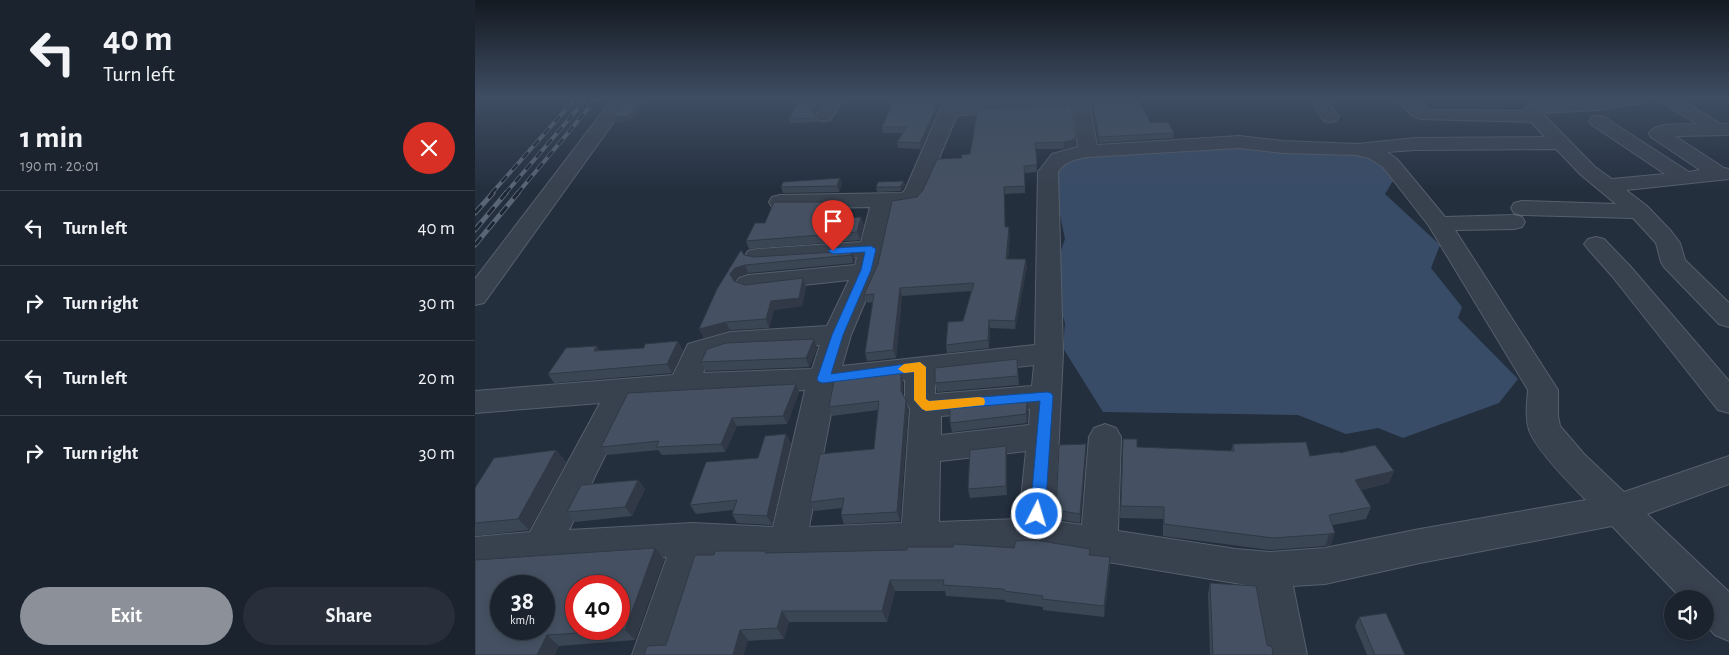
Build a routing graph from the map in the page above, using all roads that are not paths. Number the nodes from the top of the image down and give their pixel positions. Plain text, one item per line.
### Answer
1 (599, 129) edge
2 (941, 129) edge
3 (1084, 129) edge
4 (1547, 129) edge
5 (1610, 129) edge
6 (1723, 129) edge
7 (1561, 143) junction
8 (1356, 149) junction
9 (1088, 151) junction
10 (1724, 174) edge
11 (1685, 178) junction
12 (1608, 186) junction
13 (882, 201) junction
14 (780, 202) edge
15 (1639, 211) junction
16 (1439, 224) junction
17 (1596, 244) dead end
18 (757, 256) edge
19 (868, 260) junction
20 (748, 283) edge
21 (1704, 294) junction
22 (1729, 294) edge
23 (475, 297) edge
24 (1729, 318) edge
25 (837, 335) junction
26 (1049, 353) junction
27 (920, 367) junction
28 (823, 379) junction
29 (683, 385) junction
30 (622, 390) junction
31 (1047, 396) junction
32 (475, 402) edge
33 (1729, 402) edge
34 (926, 406) junction
35 (1044, 436) junction
36 (1105, 437) dead end
37 (925, 450) junction
38 (1729, 470) edge
39 (1618, 510) junction
40 (1036, 534) junction
41 (921, 538) junction
42 (692, 539) junction
43 (787, 545) junction
44 (1099, 545) junction
45 (541, 548) junction
46 (475, 554) edge
47 (1270, 570) junction
48 (1729, 621) edge
49 (653, 655) edge
50 (1286, 655) edge

1 - 23 street
2 - 13 street
3 - 9 street
4 - 7 street
5 - 11 street
6 - 10 street
7 - 8 street
7 - 12 street
8 - 9 street
8 - 16 street
9 - 26 street
10 - 11 street
11 - 12 street
12 - 15 street
13 - 14 street
13 - 19 street
15 - 16 street
15 - 21 street
16 - 39 street
17 - 33 street
18 - 19 street
19 - 20 street
19 - 25 street
21 - 22 street
21 - 24 street
25 - 28 street
25 - 29 street
26 - 27 street
26 - 31 street
27 - 28 street
27 - 34 street
28 - 29 street
28 - 43 street
29 - 30 street
30 - 32 street
30 - 45 street
31 - 34 street
31 - 35 street
34 - 37 street
35 - 37 street
35 - 40 street
36 - 44 street
37 - 41 street
38 - 39 street
39 - 47 street
39 - 48 street
40 - 41 street
40 - 44 street
41 - 43 street
42 - 43 street
42 - 45 street
42 - 49 street
44 - 47 street
45 - 46 street
47 - 50 street

